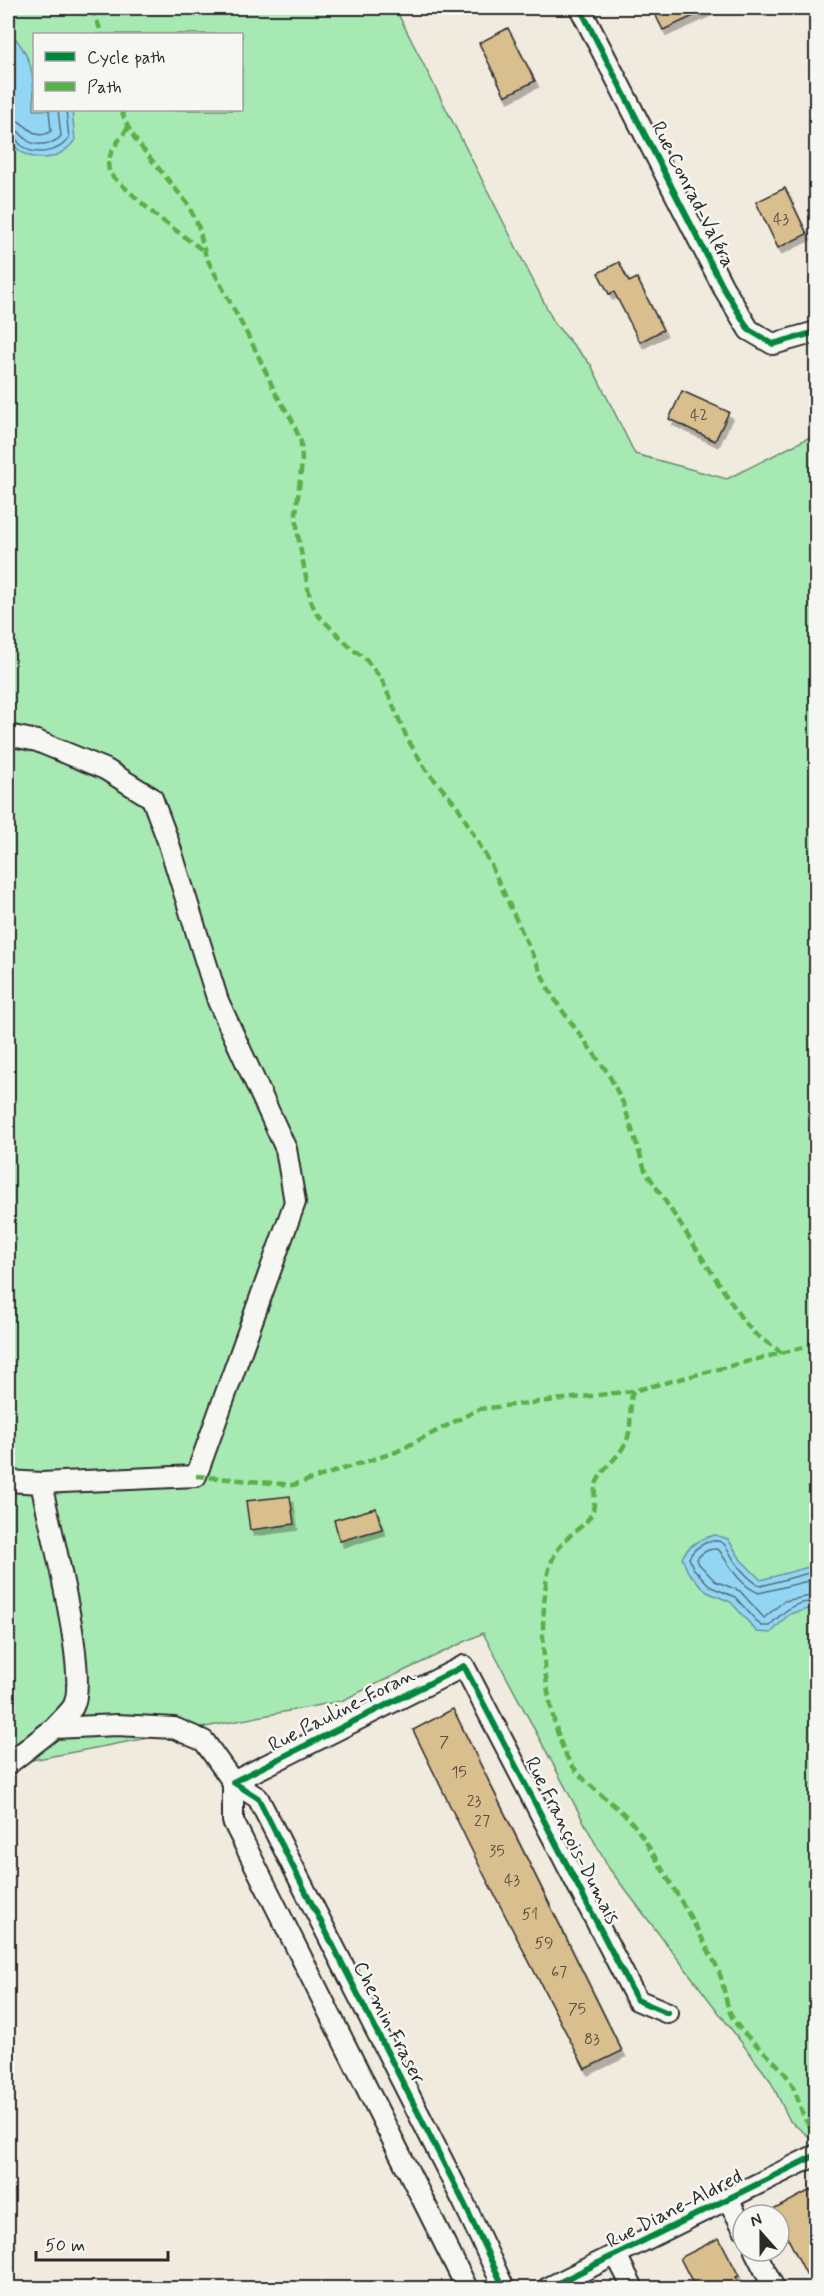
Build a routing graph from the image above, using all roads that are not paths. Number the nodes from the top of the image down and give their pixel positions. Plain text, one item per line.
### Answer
1 (580, 8) edge
2 (816, 332) edge
3 (8, 735) edge
4 (8, 1481) edge
5 (41, 1483) junction
6 (464, 1666) joint
7 (54, 1728) junction
8 (8, 1764) edge
9 (232, 1782) junction
10 (668, 2013) dead end
11 (814, 2156) dead end
12 (728, 2199) junction
13 (731, 2205) edge
14 (616, 2255) junction
15 (761, 2263) edge
16 (467, 2289) edge
17 (504, 2289) edge
18 (548, 2289) edge
19 (633, 2289) edge
20 (774, 2289) edge

1 - 2 street, Rue Conrad-Valéra
3 - 5 street
4 - 5 street
5 - 7 street
6 - 9 street, Rue Pauline-Foran
6 - 10 street, Rue François-Dumais
7 - 8 street
7 - 9 street
9 - 16 street
9 - 17 street, Chemin Fraser
11 - 12 street, Rue Diane-Aldred
12 - 13 street
12 - 14 street, Rue Diane-Aldred
14 - 18 street, Rue Diane-Aldred
14 - 19 street
15 - 20 street

